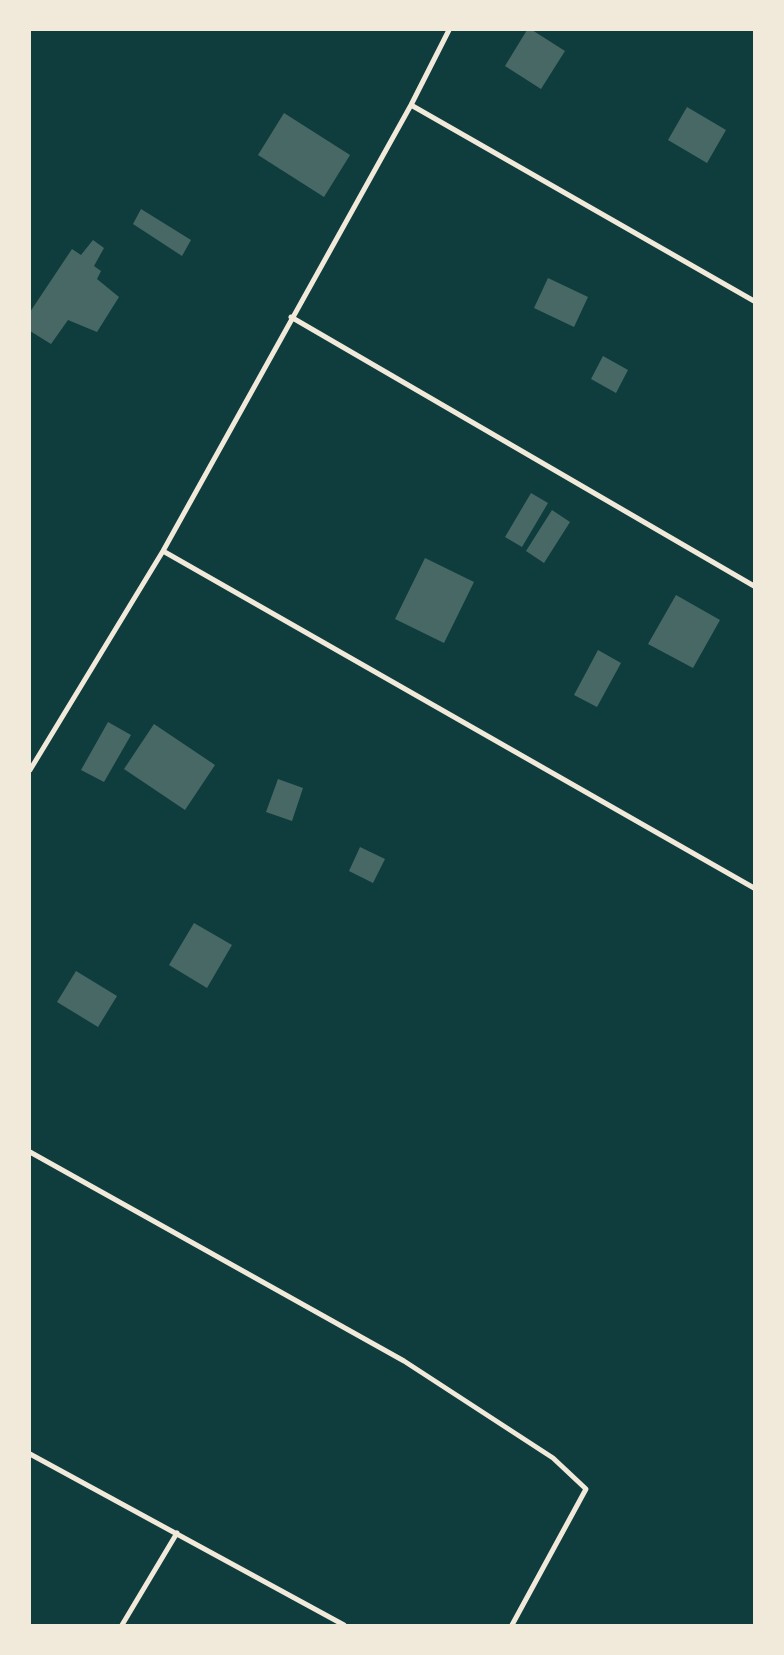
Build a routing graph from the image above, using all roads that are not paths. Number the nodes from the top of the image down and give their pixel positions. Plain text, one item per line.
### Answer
1 (449, 30) edge
2 (411, 105) junction
3 (754, 301) edge
4 (292, 317) junction
5 (163, 550) junction
6 (754, 586) edge
7 (30, 770) edge
8 (754, 888) edge
9 (30, 1152) edge
10 (30, 1454) edge
11 (176, 1533) junction
12 (122, 1625) edge
13 (344, 1625) edge
14 (512, 1625) edge

1 - 2 street
2 - 3 street
2 - 4 street
4 - 5 street
4 - 6 street
5 - 7 street
5 - 8 street
9 - 14 street
10 - 11 street
11 - 12 street
11 - 13 street

